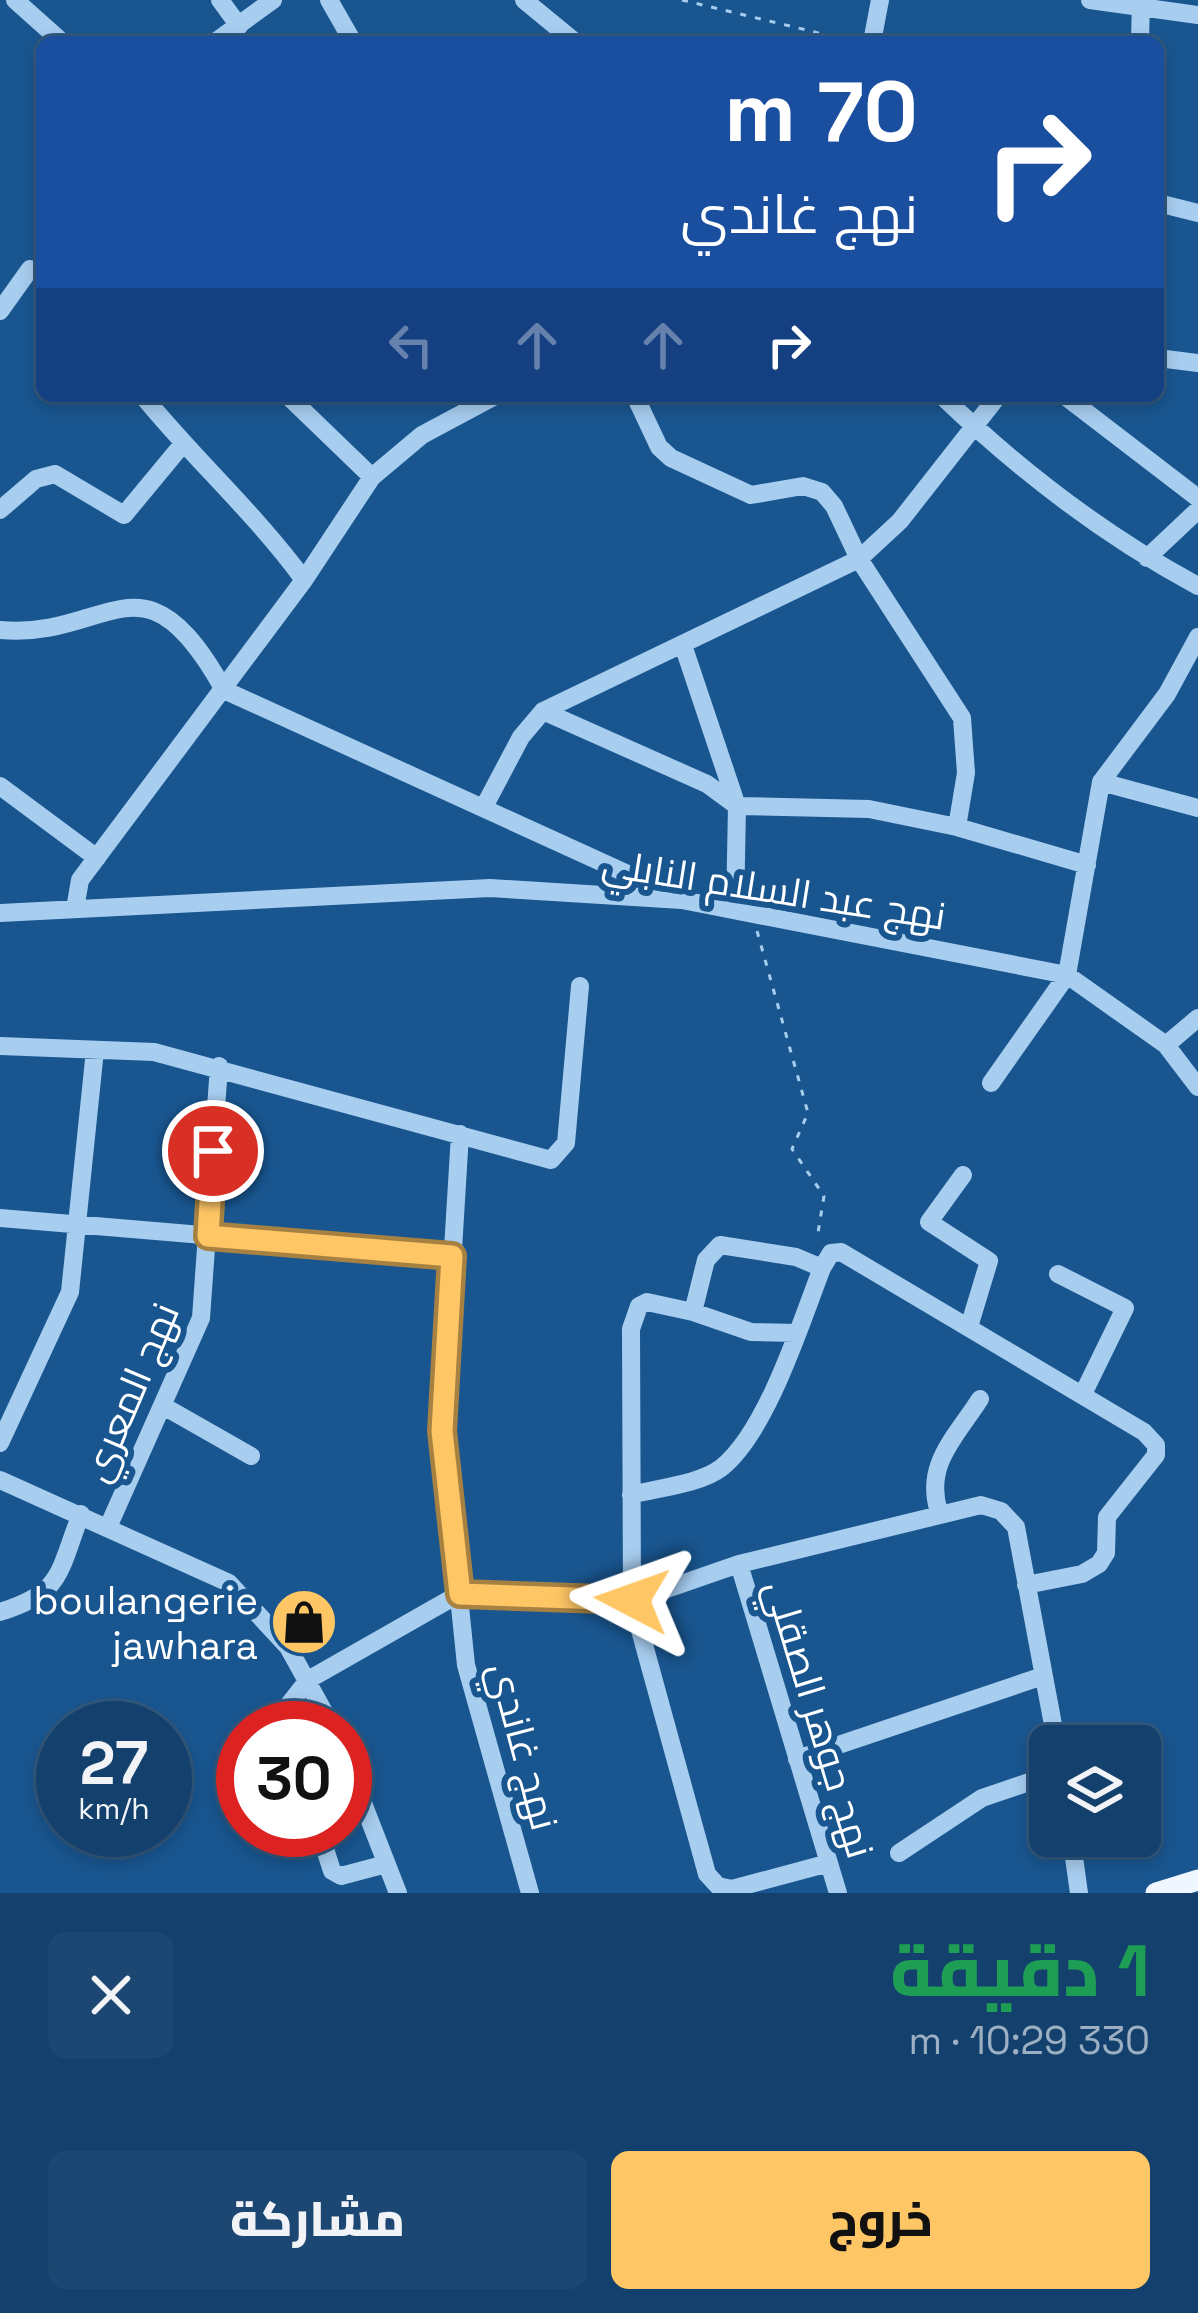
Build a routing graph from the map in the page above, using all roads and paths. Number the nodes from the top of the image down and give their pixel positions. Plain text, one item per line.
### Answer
1 (15, 0) edge
2 (220, 0) edge
3 (274, 0) edge
4 (329, 0) edge
5 (682, 0) edge
6 (880, 0) edge
7 (1090, 0) edge
8 (532, 2) edge
9 (1143, 5) edge
10 (1198, 15) edge
11 (239, 26) junction
12 (55, 36) edge
13 (226, 36) edge
14 (350, 36) edge
15 (569, 36) edge
16 (832, 36) edge
17 (873, 36) edge
18 (1140, 36) edge
19 (1164, 204) edge
20 (1198, 213) edge
21 (30, 269) dead end
22 (0, 311) edge
23 (1164, 359) edge
24 (1198, 363) edge
25 (147, 402) edge
26 (294, 402) edge
27 (484, 402) edge
28 (638, 402) edge
29 (948, 402) edge
30 (992, 402) edge
31 (1073, 402) edge
32 (972, 424) junction
33 (182, 445) junction
34 (372, 477) junction
35 (1198, 498) edge
36 (0, 510) edge
37 (1198, 511) edge
38 (1147, 558) junction
39 (859, 559) junction
40 (304, 580) junction
41 (1198, 586) edge
42 (0, 630) edge
43 (1198, 637) edge
44 (682, 645) junction
45 (224, 690) junction
46 (543, 711) junction
47 (1101, 782) junction
48 (0, 786) edge
49 (485, 805) junction
50 (737, 806) junction
51 (1198, 808) edge
52 (957, 827) junction
53 (97, 858) junction
54 (1088, 865) junction
55 (682, 900) junction
56 (74, 909) junction
57 (2, 912) edge
58 (744, 912) junction
59 (1067, 975) junction
60 (580, 986) dead end
61 (1198, 1018) edge
62 (1166, 1045) junction
63 (0, 1046) edge
64 (95, 1050) junction
65 (219, 1066) junction
66 (991, 1083) dead end
67 (1198, 1088) edge
68 (460, 1134) junction
69 (964, 1175) dead end
70 (0, 1218) edge
71 (80, 1223) junction
72 (208, 1236) junction
73 (452, 1256) junction
74 (826, 1260) junction
75 (1058, 1274) dead end
76 (693, 1312) junction
77 (969, 1328) junction
78 (797, 1333) junction
79 (1083, 1394) junction
80 (980, 1399) dead end
81 (164, 1407) junction
82 (0, 1443) edge
83 (251, 1456) dead end
84 (0, 1480) edge
85 (631, 1495) junction
86 (939, 1512) junction
87 (81, 1514) junction
88 (109, 1526) junction
89 (740, 1564) junction
90 (1026, 1585) junction
91 (460, 1594) junction
92 (632, 1600) junction
93 (0, 1612) edge
94 (1043, 1676) junction
95 (308, 1680) junction
96 (292, 1701) edge
97 (319, 1701) edge
98 (1053, 1725) edge
99 (797, 1759) junction
100 (1029, 1782) edge
101 (372, 1827) edge
102 (899, 1853) dead end
103 (328, 1857) edge
104 (1074, 1857) edge
105 (829, 1863) junction
106 (386, 1864) junction
107 (1198, 1880) edge
108 (398, 1893) edge
109 (530, 1893) edge
110 (838, 1893) edge
111 (1079, 1893) edge
112 (1156, 1893) edge

1 - 12 street
2 - 11 street
3 - 11 street
4 - 14 street
5 - 16 path
6 - 17 street
7 - 9 street
8 - 15 street
9 - 10 street
9 - 18 street
11 - 13 street
19 - 20 street
21 - 22 street
23 - 24 street
25 - 33 street
26 - 34 street
27 - 34 street
28 - 39 street
29 - 32 street
30 - 32 street
31 - 35 street
32 - 38 street
32 - 39 street
33 - 36 street
33 - 40 street
34 - 40 street
37 - 38 street
38 - 41 street
39 - 44 street
39 - 52 street
40 - 45 street
42 - 45 street
43 - 47 street
44 - 46 street
44 - 50 street
45 - 49 street
45 - 53 street
46 - 49 street
46 - 50 street
47 - 51 street
47 - 54 street
48 - 53 street
49 - 55 street
50 - 52 street
50 - 58 street
52 - 54 street
53 - 56 street
54 - 59 street
55 - 56 street, نهج عبد السلام النابلي
55 - 58 street, نهج عبد السلام النابلي
56 - 57 street, نهج عبد السلام النابلي
58 - 59 street, نهج عبد السلام النابلي
58 - 74 path
59 - 62 street, نهج عبد السلام النابلي
59 - 66 street
60 - 68 street
61 - 62 street
62 - 67 street, نهج عبد السلام النابلي
63 - 64 street
64 - 65 street
64 - 71 street
65 - 68 street
65 - 72 street, نهج المعري
68 - 73 street, نهج غاندي
69 - 77 street
70 - 71 street
71 - 72 street
71 - 82 street
72 - 73 street
72 - 81 street, نهج المعري
73 - 91 street, نهج غاندي
74 - 76 street
74 - 77 street
74 - 78 street
75 - 79 street
76 - 78 street
76 - 85 street
77 - 79 street
78 - 85 street
79 - 90 street
80 - 86 street
81 - 83 street
81 - 88 street, نهج المعري
84 - 87 street
85 - 92 street
86 - 89 street
86 - 90 street
87 - 88 street
87 - 93 street
88 - 95 street
89 - 92 street
89 - 99 street, نهج جوهر الصقلي
90 - 94 street
91 - 92 street
91 - 95 street
91 - 109 street, نهج غاندي
92 - 105 street
94 - 98 street
94 - 99 street
95 - 96 street
95 - 97 street
99 - 105 street, نهج جوهر الصقلي
100 - 102 street
101 - 106 street
103 - 106 street
104 - 111 street
105 - 110 street, نهج جوهر الصقلي
106 - 108 street
107 - 112 main road

